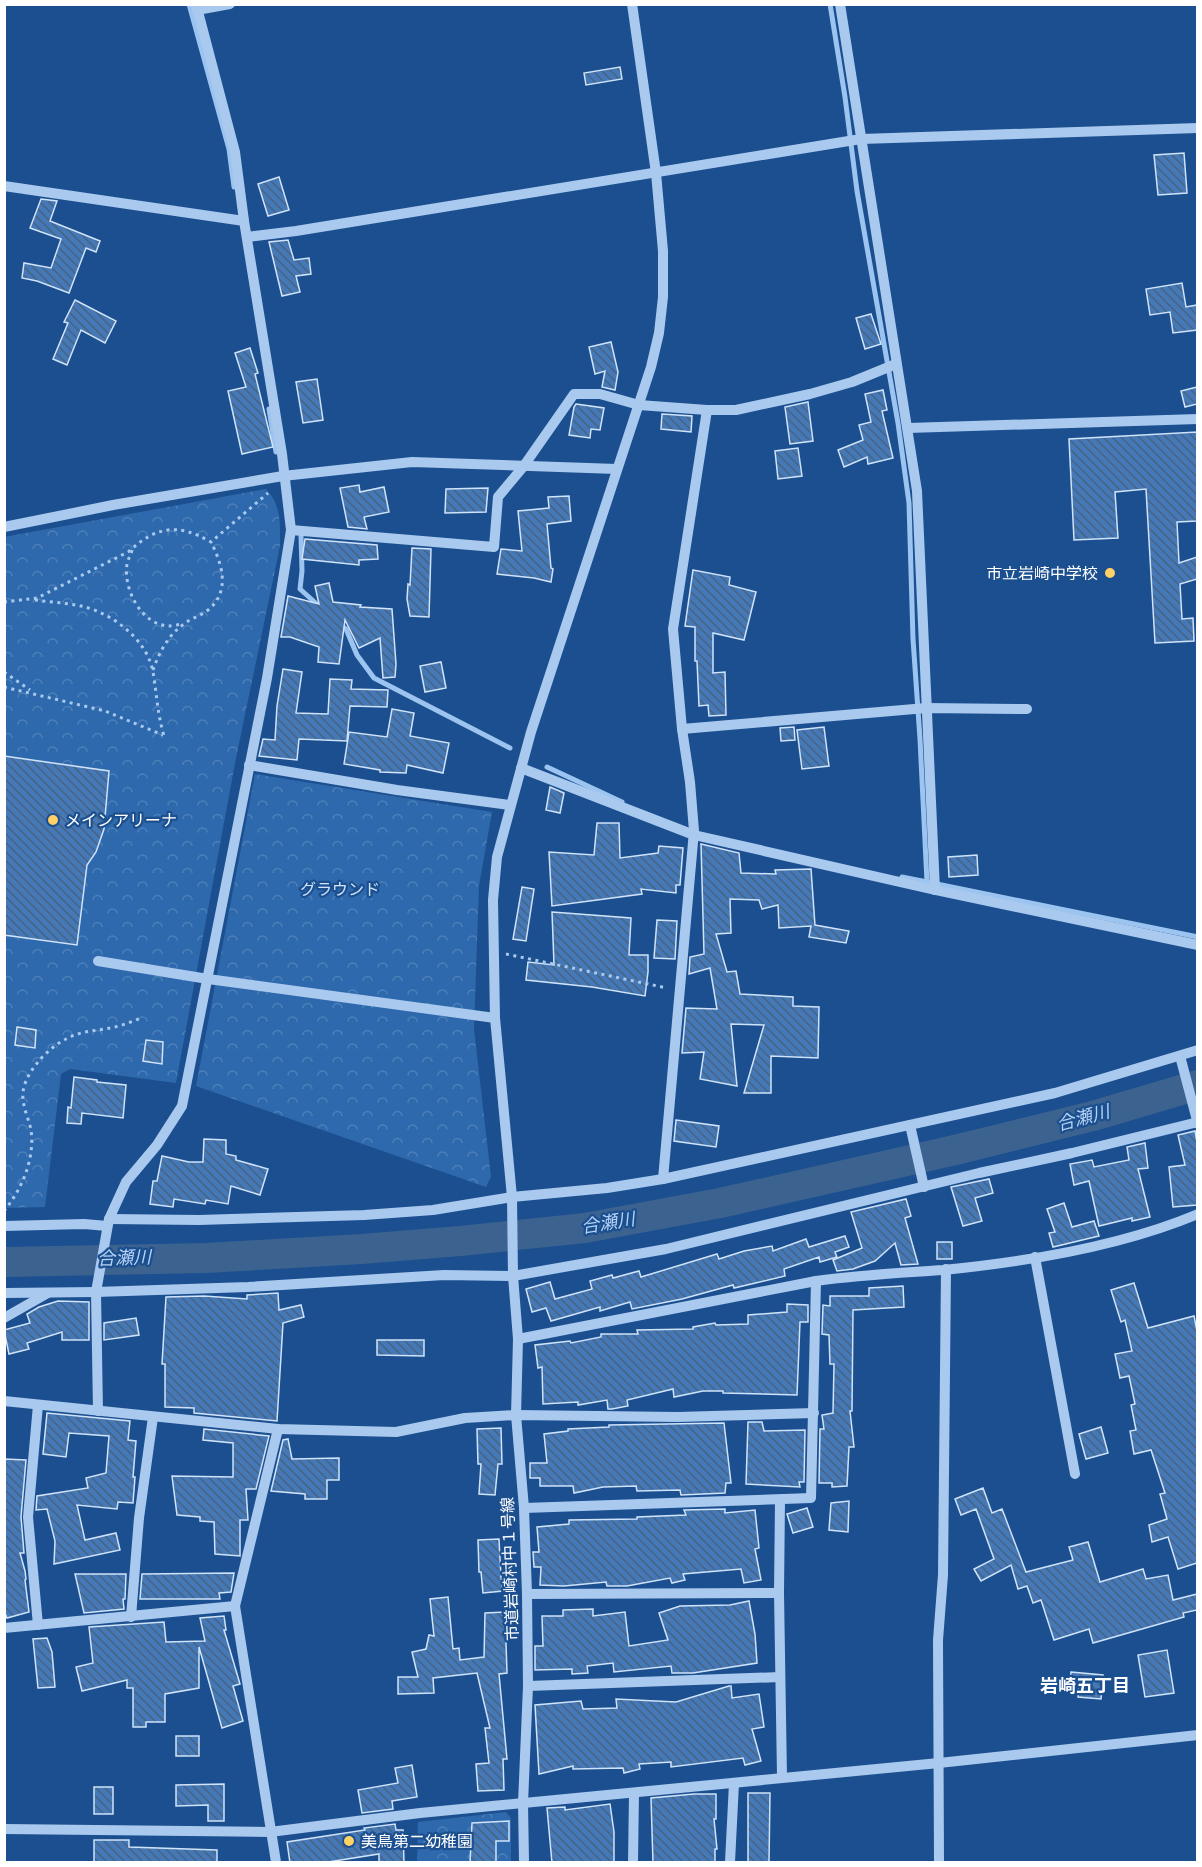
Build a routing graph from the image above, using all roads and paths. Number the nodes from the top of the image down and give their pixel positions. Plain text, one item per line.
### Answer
1 (230, 4) edge
2 (632, 4) edge
3 (840, 4) edge
4 (196, 7) edge
5 (1197, 129) edge
6 (861, 139) junction
7 (656, 173) junction
8 (4, 186) edge
9 (244, 221) junction
10 (247, 237) junction
11 (896, 364) junction
12 (639, 405) junction
13 (707, 410) junction
14 (1197, 419) edge
15 (908, 428) junction
16 (523, 467) junction
17 (617, 469) junction
18 (283, 476) junction
19 (4, 527) edge
20 (291, 530) junction
21 (211, 542) junction
22 (134, 547) junction
23 (30, 599) junction
24 (4, 602) edge
25 (184, 624) junction
26 (152, 670) junction
27 (4, 672) edge
28 (4, 687) edge
29 (33, 692) junction
30 (924, 709) junction
31 (1028, 709) dead end
32 (682, 729) junction
33 (249, 765) junction
34 (521, 768) junction
35 (510, 805) junction
36 (694, 835) junction
37 (935, 890) junction
38 (1197, 945) edge
39 (493, 951) junction
40 (98, 961) dead end
41 (208, 979) junction
42 (680, 991) junction
43 (141, 1018) dead end
44 (495, 1018) junction
45 (1197, 1050) edge
46 (1181, 1061) junction
47 (1197, 1120) edge
48 (910, 1125) junction
49 (663, 1179) junction
50 (924, 1187) junction
51 (512, 1197) junction
52 (4, 1211) edge
53 (1197, 1214) edge
54 (108, 1222) junction
55 (4, 1226) edge
56 (1035, 1257) junction
57 (946, 1269) junction
58 (513, 1276) junction
59 (816, 1281) junction
60 (50, 1291) junction
61 (96, 1292) junction
62 (4, 1293) edge
63 (4, 1318) edge
64 (518, 1339) junction
65 (4, 1401) edge
66 (38, 1404) junction
67 (98, 1411) junction
68 (814, 1413) junction
69 (516, 1415) junction
70 (153, 1417) junction
71 (278, 1429) junction
72 (1075, 1474) dead end
73 (780, 1500) junction
74 (524, 1508) junction
75 (779, 1593) junction
76 (527, 1594) junction
77 (235, 1606) junction
78 (131, 1617) junction
79 (38, 1625) junction
80 (4, 1628) edge
81 (780, 1677) junction
82 (528, 1686) junction
83 (1197, 1735) edge
84 (939, 1763) junction
85 (782, 1777) junction
86 (734, 1783) junction
87 (634, 1793) junction
88 (523, 1803) junction
89 (4, 1829) edge
90 (270, 1832) junction
91 (276, 1863) edge
92 (524, 1863) edge
93 (633, 1863) edge
94 (730, 1863) edge
95 (939, 1863) edge

1 - 4 street
2 - 7 street, 市道岩崎村中１号線
3 - 6 street
4 - 9 street
5 - 6 street
6 - 7 street
6 - 11 street
7 - 10 street
7 - 12 street, 市道岩崎村中１号線
8 - 9 street
9 - 10 street
10 - 18 street
11 - 13 street
11 - 15 street
12 - 13 street
12 - 16 street
12 - 17 street, 市道岩崎村中１号線
13 - 32 street
14 - 15 street
15 - 30 street
16 - 17 street
16 - 18 street
16 - 20 street
17 - 34 street, 市道岩崎村中１号線
18 - 19 street
18 - 20 street
18 - 21 path
20 - 33 street
21 - 22 path
21 - 25 path
22 - 23 path
22 - 25 path
23 - 24 path
23 - 26 path
25 - 26 path
26 - 29 path
27 - 29 path
28 - 29 path
30 - 31 street
30 - 32 street
30 - 37 street
32 - 36 street
33 - 35 street
33 - 41 street
34 - 35 street, 市道岩崎村中１号線
34 - 36 street
35 - 39 street, 市道岩崎村中１号線
36 - 37 street
36 - 42 street
37 - 38 street
39 - 42 path
39 - 44 street, 市道岩崎村中１号線
40 - 41 street
41 - 44 street
41 - 54 street
42 - 49 street
43 - 52 path
44 - 51 street, 市道岩崎村中１号線
45 - 46 street
46 - 47 street
46 - 48 street
47 - 50 street
48 - 49 street
48 - 50 street
49 - 51 street
50 - 58 street
51 - 54 street
51 - 58 street, 市道岩崎村中１号線
53 - 56 street
54 - 55 street
54 - 61 street
56 - 57 street
56 - 72 street
57 - 59 street
57 - 84 street
58 - 61 street
58 - 64 street, 市道岩崎村中１号線
59 - 64 street
59 - 68 street
60 - 61 street
60 - 62 street
60 - 63 street
61 - 67 street
64 - 69 street, 市道岩崎村中１号線
65 - 66 street
66 - 67 street
66 - 79 street
67 - 70 street
68 - 69 street
68 - 73 street
69 - 71 street
69 - 74 street, 市道岩崎村中１号線
70 - 71 street
70 - 78 street
71 - 77 street
73 - 74 street
73 - 75 street
74 - 76 street, 市道岩崎村中１号線
75 - 76 street
75 - 81 street
76 - 82 street, 市道岩崎村中１号線
77 - 78 street
77 - 90 street
78 - 79 street
79 - 80 street
81 - 82 street
81 - 85 street
82 - 88 street, 市道岩崎村中１号線
83 - 84 street
84 - 85 street
84 - 95 street
85 - 86 street
86 - 87 street
86 - 94 street
87 - 88 street
87 - 93 street
88 - 90 street
88 - 92 street, 市道岩崎村中１号線
89 - 90 street
90 - 91 street

